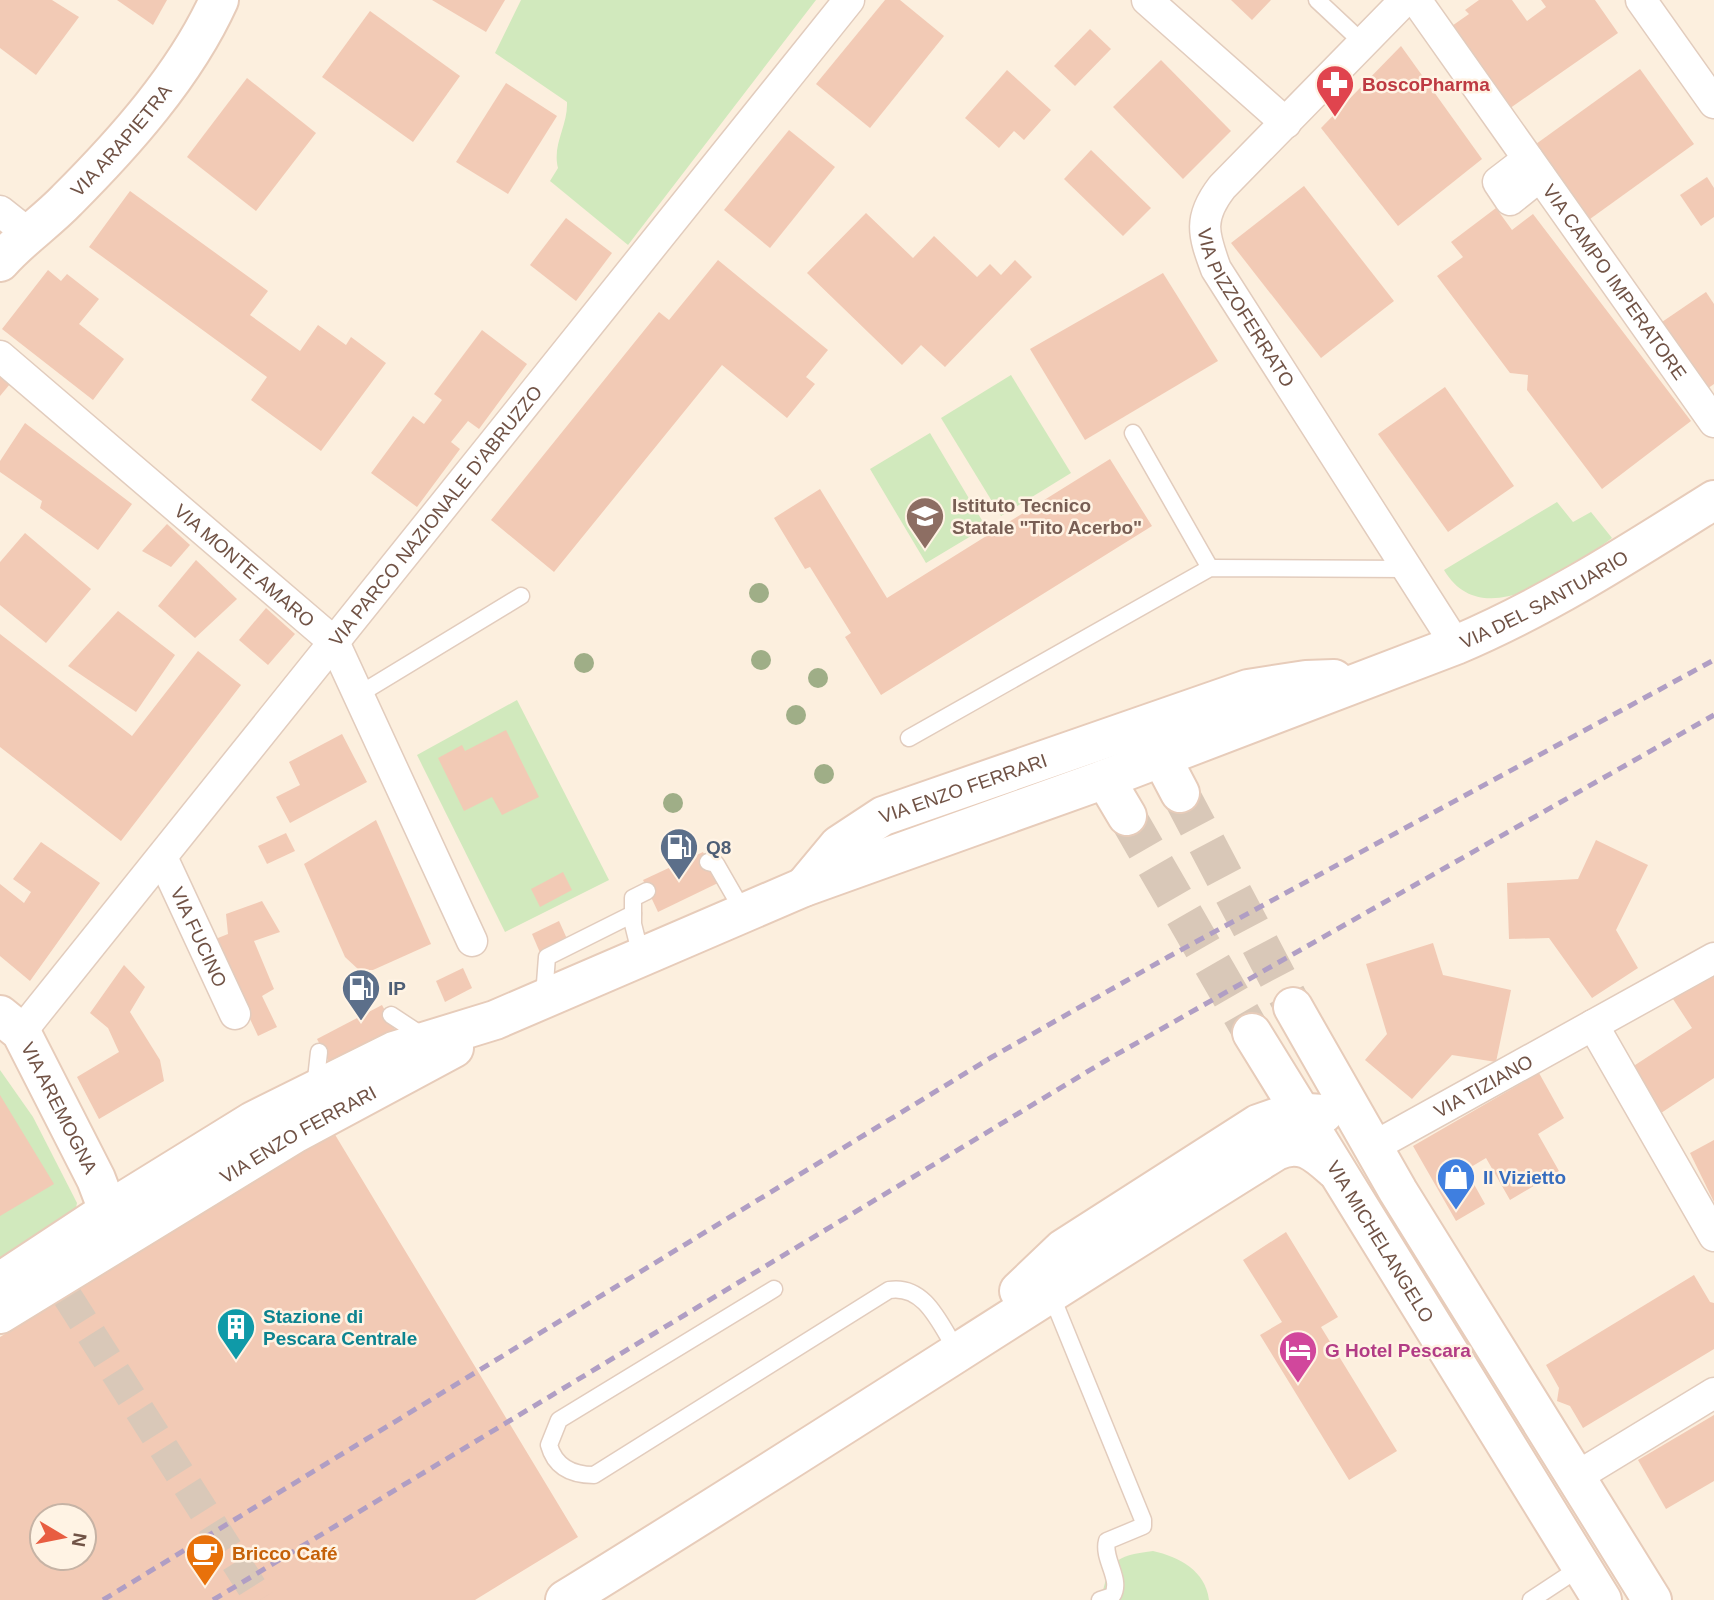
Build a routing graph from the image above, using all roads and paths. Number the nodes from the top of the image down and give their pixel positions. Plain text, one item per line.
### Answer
1 (219, 0) edge
2 (849, 0) edge
3 (1147, 0) edge
4 (1317, 0) edge
5 (1405, 0) edge
6 (1416, 0) edge
7 (1641, 0) edge
8 (1363, 43) junction
9 (1714, 103) edge
10 (1286, 123) junction
11 (14, 223) edge
12 (0, 262) edge
13 (0, 356) edge
14 (1714, 422) edge
15 (1133, 433) dead end
16 (1714, 500) edge
17 (1210, 568) junction
18 (1410, 569) junction
19 (521, 597) dead end
20 (334, 642) junction
21 (1456, 645) junction
22 (358, 695) junction
23 (909, 738) dead end
24 (1154, 740) junction
25 (1105, 779) junction
26 (1180, 793) tunnel mouth
27 (1126, 816) tunnel mouth
28 (162, 857) junction
29 (708, 862) dead end
30 (804, 887) junction
31 (647, 891) dead end
32 (743, 911) junction
33 (633, 914) junction
34 (472, 941) dead end
35 (641, 956) junction
36 (1714, 958) edge
37 (549, 996) junction
38 (1293, 1007) tunnel mouth
39 (235, 1014) dead end
40 (391, 1015) dead end
41 (10, 1024) edge
42 (1593, 1025) junction
43 (1252, 1033) tunnel mouth
44 (433, 1049) junction
45 (319, 1052) dead end
46 (1272, 1069) junction
47 (322, 1104) junction
48 (1299, 1111) junction
49 (1258, 1124) junction
50 (1373, 1147) junction
51 (1334, 1169) junction
52 (109, 1210) junction
53 (1714, 1236) edge
54 (1431, 1244) junction
55 (104, 1250) junction
56 (55, 1276) junction
57 (0, 1282) edge
58 (1040, 1285) junction
59 (774, 1289) dead end
60 (0, 1314) edge
61 (957, 1350) junction
62 (1714, 1393) edge
63 (1576, 1477) junction
64 (1527, 1479) junction
65 (1582, 1567) junction
66 (565, 1600) edge
67 (1100, 1600) edge
68 (1531, 1600) edge
69 (1602, 1600) edge
70 (1652, 1600) edge

1 - 11 main road, VIA ARAPIETRA
2 - 20 street, VIA PARCO NAZIONALE D'ABRUZZO
3 - 10 street
4 - 8 lane
5 - 8 street, VIA PIZZOFERRATO
6 - 14 street, VIA CAMPO IMPERATORE
7 - 9 street
8 - 10 street, VIA PIZZOFERRATO
10 - 18 street, VIA PIZZOFERRATO
11 - 12 main road, VIA ARAPIETRA
13 - 20 street, VIA MONTE AMARO
15 - 17 lane
16 - 21 main road, VIA DEL SANTUARIO
17 - 18 lane
17 - 23 lane
18 - 21 street, VIA PIZZOFERRATO
19 - 22 lane
20 - 22 street, VIA MONTE AMARO
20 - 28 street, VIA PARCO NAZIONALE D'ABRUZZO
21 - 24 main road, VIA DEL SANTUARIO
22 - 34 street, VIA MONTE AMARO
24 - 25 main road, VIA ENZO FERRARI
24 - 26 main road
24 - 30 main road, VIA ENZO FERRARI
25 - 27 main road
25 - 30 main road, VIA ENZO FERRARI
28 - 39 street, VIA FUCINO
28 - 41 street, VIA PARCO NAZIONALE D'ABRUZZO
29 - 32 lane
30 - 32 main road, VIA ENZO FERRARI
31 - 33 lane
32 - 35 main road, VIA ENZO FERRARI
33 - 35 lane
33 - 37 lane
35 - 37 main road, VIA ENZO FERRARI
36 - 42 street, VIA TIZIANO
37 - 44 main road, VIA ENZO FERRARI
38 - 50 main road, VIA MICHELANGELO
40 - 44 lane
41 - 52 main road, VIA AREMOGNA
42 - 50 street, VIA TIZIANO
42 - 53 street
43 - 46 main road, VIA MICHELANGELO
44 - 47 main road, VIA ENZO FERRARI
45 - 47 lane
46 - 48 main road, VIA MICHELANGELO
46 - 49 main road
47 - 52 main road, VIA ENZO FERRARI
47 - 55 main road, VIA ENZO FERRARI
48 - 49 main road
48 - 51 main road, VIA MICHELANGELO
48 - 54 main road, VIA MICHELANGELO
49 - 58 main road
50 - 54 main road, VIA MICHELANGELO
51 - 58 main road
51 - 64 main road, VIA MICHELANGELO
52 - 55 main road
52 - 56 main road, VIA ENZO FERRARI
54 - 63 main road, VIA MICHELANGELO
55 - 56 main road, VIA ENZO FERRARI
56 - 57 main road, VIA ENZO FERRARI
56 - 60 main road, VIA ENZO FERRARI
58 - 61 main road
58 - 67 lane
59 - 61 lane
61 - 66 main road
62 - 63 street
63 - 64 main road
63 - 70 main road, VIA MICHELANGELO
64 - 65 main road, VIA MICHELANGELO
65 - 68 lane
65 - 69 main road, VIA MICHELANGELO

